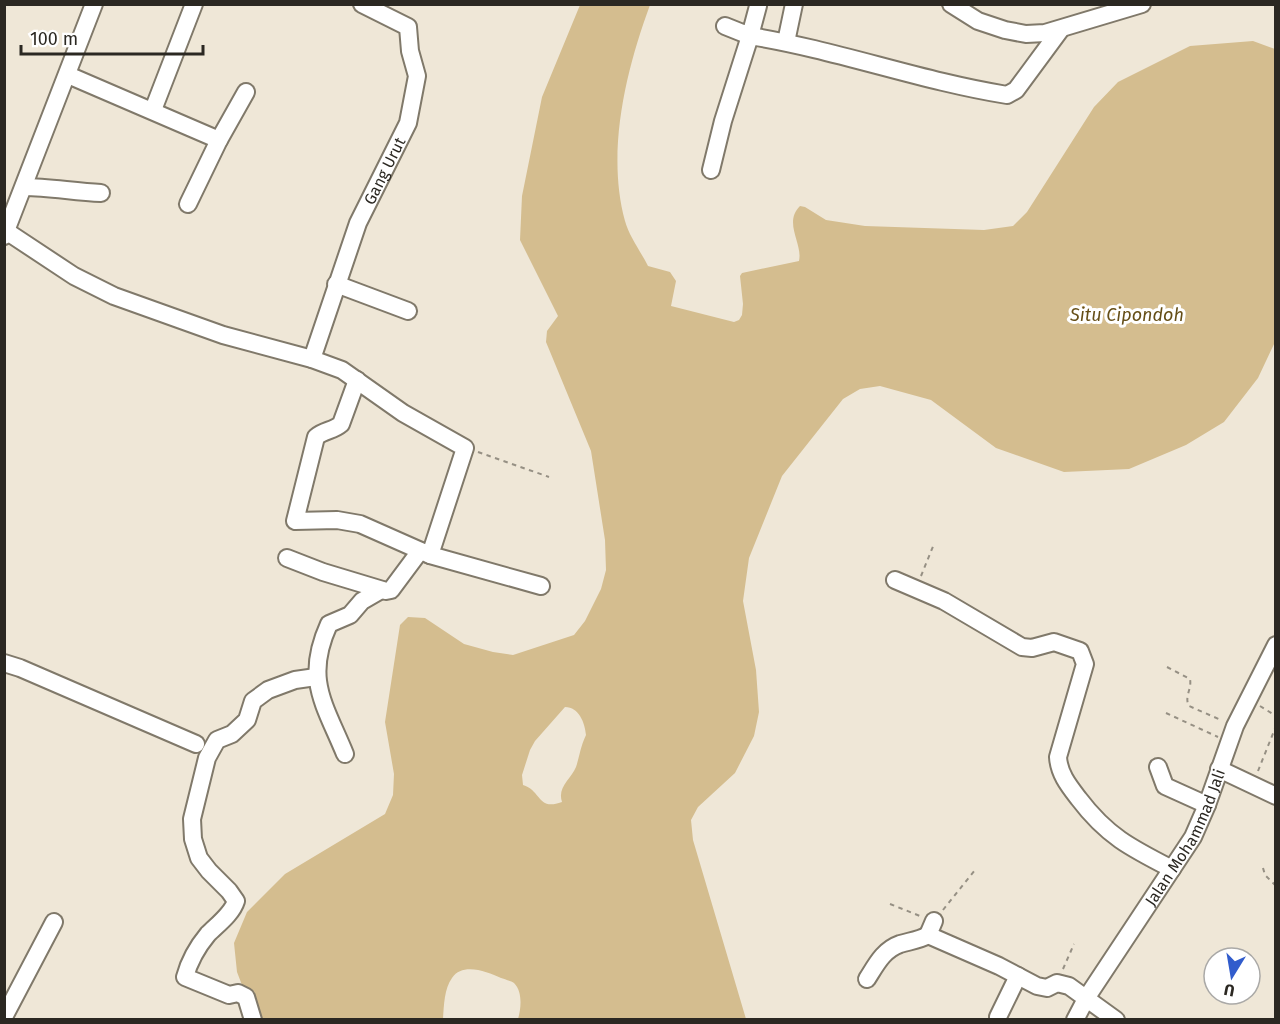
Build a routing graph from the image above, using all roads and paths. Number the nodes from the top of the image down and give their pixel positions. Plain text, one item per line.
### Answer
1 (94, 4) edge
2 (194, 4) edge
3 (362, 4) edge
4 (794, 4) edge
5 (951, 4) edge
6 (1142, 4) edge
7 (758, 6) edge
8 (724, 26) dead end
9 (1061, 29) junction
10 (750, 36) junction
11 (786, 42) junction
12 (68, 75) junction
13 (246, 92) dead end
14 (153, 110) junction
15 (219, 140) junction
16 (711, 170) dead end
17 (24, 187) junction
18 (100, 194) dead end
19 (188, 204) dead end
20 (5, 234) edge
21 (336, 284) junction
22 (408, 311) dead end
23 (312, 359) junction
24 (357, 380) junction
25 (465, 448) junction
26 (549, 477) dead end
27 (934, 544) dead end
28 (425, 553) junction
29 (287, 558) dead end
30 (895, 580) dead end
31 (541, 586) dead end
32 (915, 589) junction
33 (381, 590) junction
34 (1275, 645) edge
35 (4, 663) edge
36 (1167, 667) dead end
37 (316, 676) junction
38 (1166, 712) dead end
39 (1275, 726) edge
40 (1232, 734) junction
41 (196, 744) dead end
42 (345, 754) dead end
43 (1158, 767) dead end
44 (1219, 769) junction
45 (1253, 785) junction
46 (1275, 796) edge
47 (1207, 805) junction
48 (1263, 868) dead end
49 (1172, 869) junction
50 (975, 870) dead end
51 (1275, 886) edge
52 (890, 904) dead end
53 (54, 922) dead end
54 (931, 928) junction
55 (1074, 944) dead end
56 (1018, 976) junction
57 (867, 979) dead end
58 (1057, 983) junction
59 (1087, 997) junction
60 (4, 1017) edge
61 (998, 1017) dead end
62 (253, 1020) edge
63 (1075, 1020) edge
64 (1116, 1020) edge

1 - 12 street
2 - 14 street
3 - 21 street, Gang Urut
4 - 11 street
5 - 9 street
6 - 9 street
7 - 10 street
8 - 10 street
9 - 11 street
10 - 11 street
10 - 16 street
12 - 14 street
12 - 17 street
13 - 15 street
14 - 15 street
15 - 19 street
17 - 18 street
17 - 20 street
20 - 23 street
21 - 22 street
21 - 23 street, Gang Urut
23 - 24 street
24 - 25 street
24 - 28 street
25 - 26 path
25 - 28 street
27 - 32 path
28 - 31 street
28 - 33 street
29 - 33 street
30 - 32 street
32 - 49 street
33 - 37 street
34 - 40 street, Jalan Mohammad Jali
35 - 41 street
36 - 40 path
37 - 42 street
37 - 62 street
38 - 40 path
39 - 45 path
40 - 44 street, Jalan Mohammad Jali
43 - 47 street
44 - 45 street
44 - 47 street, Jalan Mohammad Jali
45 - 46 street
47 - 49 street, Jalan Mohammad Jali
48 - 51 path
49 - 59 street, Jalan Mohammad Jali
50 - 54 path
52 - 54 path
53 - 60 street
54 - 56 street
54 - 57 street
55 - 58 path
56 - 58 street
56 - 61 street
58 - 59 street
59 - 63 street, Jalan Mohammad Jali
59 - 64 street

